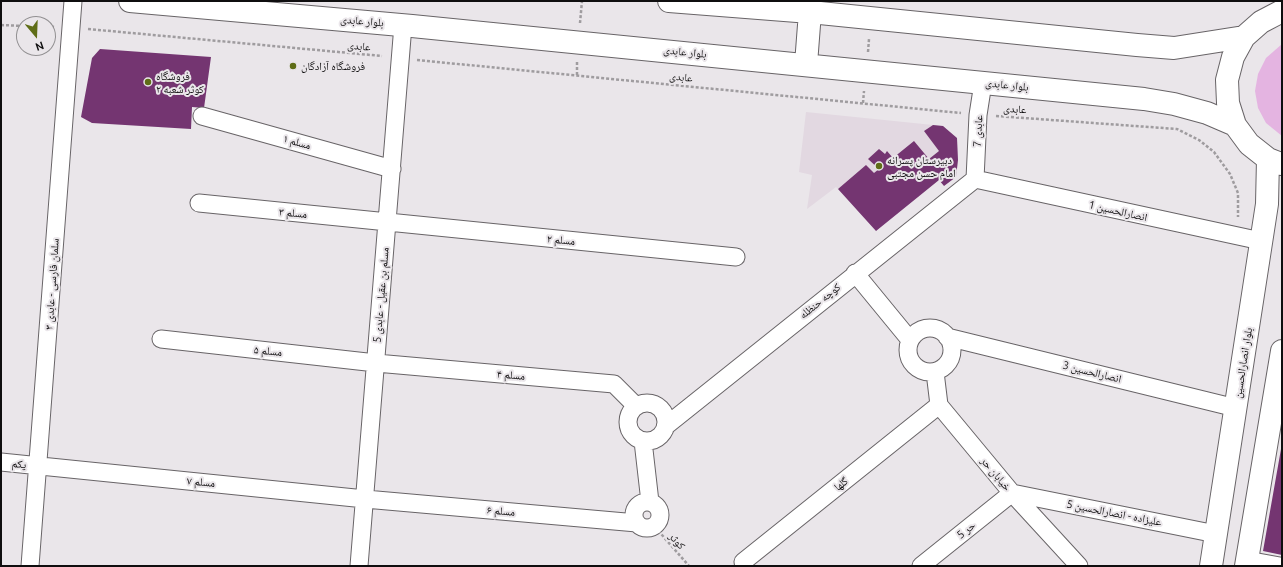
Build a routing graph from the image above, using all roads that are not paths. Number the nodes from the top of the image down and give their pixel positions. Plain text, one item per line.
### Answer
1 (73, 1) edge
2 (130, 1) edge
3 (668, 1) edge
4 (811, 7) edge
5 (1282, 11) edge
6 (403, 25) junction
7 (1244, 37) junction
8 (806, 64) junction
9 (983, 83) junction
10 (202, 116) dead end
11 (1235, 125) junction
12 (1275, 162) edge
13 (392, 169) junction
14 (975, 179) junction
15 (199, 203) dead end
16 (387, 223) junction
17 (1262, 241) junction
18 (736, 257) dead end
19 (855, 273) junction
20 (947, 337) junction
21 (161, 339) dead end
22 (910, 340) junction
23 (1282, 351) edge
24 (376, 363) junction
25 (935, 372) junction
26 (939, 405) junction
27 (636, 406) junction
28 (1236, 408) junction
29 (1276, 417) edge
30 (667, 425) junction
31 (643, 441) junction
32 (1, 462) edge
33 (38, 466) junction
34 (1012, 493) junction
35 (365, 499) junction
36 (650, 502) junction
37 (637, 523) junction
38 (1216, 534) junction
39 (743, 562) dead end
40 (1247, 563) edge
41 (30, 566) edge
42 (359, 566) edge
43 (921, 566) edge
44 (1079, 566) edge
45 (1210, 566) edge
46 (1280, 566) edge

1 - 33 street, سلمان فارسی - عابدی ۳
2 - 6 main road, بلوار عابدی
3 - 4 main road
4 - 7 main road
4 - 8 main road
5 - 7 main road
6 - 8 main road, بلوار عابدی
6 - 13 street, مسلم بن عقیل - عابدی 5
7 - 11 main road
8 - 9 main road, بلوار عابدی
9 - 11 main road, بلوار عابدی
9 - 14 street, عابدی 7
10 - 13 street, مسلم ۱
11 - 12 main road
12 - 17 main road, بلوار انصارالحسین
13 - 16 street, مسلم بن عقیل - عابدی 5
14 - 17 street, انصارالحسین 1
14 - 19 street, کوچه حنظله
15 - 16 street, مسلم ۳
16 - 18 street, مسلم ۲
16 - 24 street, مسلم بن عقیل - عابدی 5
17 - 28 main road, بلوار انصارالحسین
19 - 22 street
19 - 30 street, کوچه حنظله
20 - 22 street
20 - 25 street
20 - 28 street, انصارالحسین 3
21 - 24 street, مسلم ۵
22 - 25 street
23 - 29 main road
24 - 27 street, مسلم ۴
24 - 35 street, مسلم بن عقیل - عابدی 5
25 - 26 street
26 - 34 street, خیابان حر
26 - 39 street, گلها
27 - 30 street
27 - 31 street
28 - 38 main road, بلوار انصارالحسین
29 - 40 main road
30 - 31 street
31 - 36 street
32 - 33 street, یکم
33 - 35 street, مسلم ۷
33 - 41 street, سلمان فارسی - عابدی ۳
34 - 38 street, علیزاده - انصارالحسین 5
34 - 43 street, حر 5
34 - 44 street, خیابان حر
35 - 37 street, مسلم ۶
35 - 42 street, مسلم بن عقیل - عابدی 5
36 - 37 street
36 - 37 street
38 - 45 main road, بلوار انصارالحسین
40 - 46 street

